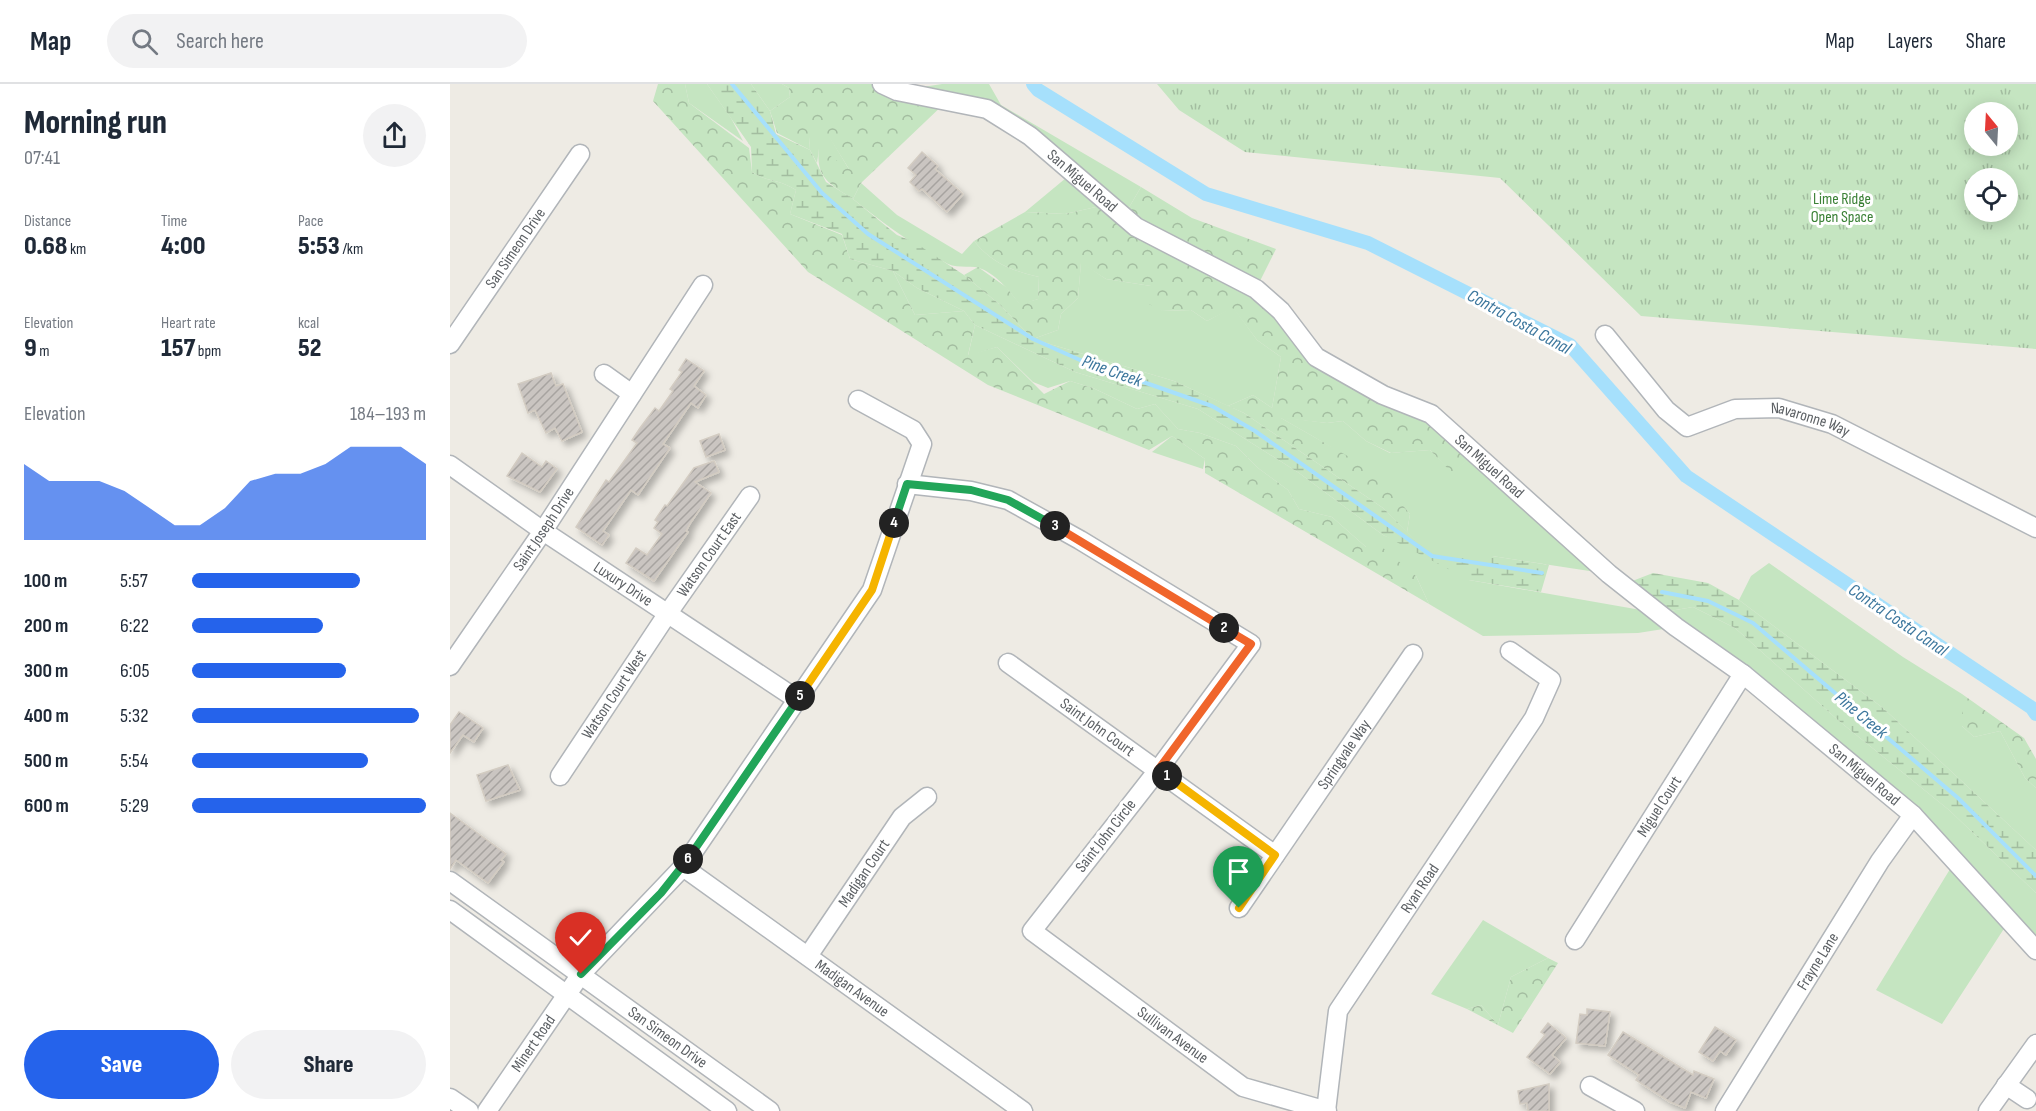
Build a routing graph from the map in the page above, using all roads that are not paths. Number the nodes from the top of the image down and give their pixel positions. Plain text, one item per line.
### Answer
1 (882, 84) edge
2 (580, 154) dead end
3 (703, 285) dead end
4 (1605, 335) dead end
5 (450, 344) edge
6 (604, 374) dead end
7 (632, 394) junction
8 (858, 400) dead end
9 (450, 465) edge
10 (907, 484) junction
11 (750, 496) dead end
12 (2036, 528) edge
13 (543, 531) junction
14 (668, 613) junction
15 (1510, 651) dead end
16 (1413, 654) dead end
17 (451, 663) edge
18 (1008, 663) dead end
19 (1743, 674) junction
20 (798, 700) junction
21 (1158, 770) junction
22 (560, 776) dead end
23 (927, 797) dead end
24 (1913, 815) junction
25 (1275, 855) junction
26 (683, 867) junction
27 (450, 881) edge
28 (1239, 908) dead end
29 (450, 910) edge
30 (1032, 931) joint
31 (1575, 940) dead end
32 (2036, 950) edge
33 (808, 956) junction
34 (581, 974) junction
35 (566, 996) junction
36 (2036, 1044) edge
37 (2006, 1085) junction
38 (1590, 1086) dead end
39 (450, 1098) edge
40 (2027, 1099) dead end
41 (469, 1111) edge
42 (487, 1111) edge
43 (727, 1111) edge
44 (770, 1111) edge
45 (1023, 1111) edge
46 (1326, 1111) edge
47 (1635, 1111) edge
48 (1725, 1111) edge
49 (1988, 1111) edge

1 - 19 street, San Miguel Road
2 - 5 street, San Simeon Drive
3 - 7 street, Saint Joseph Drive
4 - 12 street, Navaronne Way
6 - 7 street
7 - 13 street, Saint Joseph Drive
8 - 10 street, Minert Road
9 - 13 street, Luxury Drive
10 - 20 street, Minert Road
10 - 21 street, Saint John Circle
11 - 14 street, Watson Court East
13 - 14 street, Luxury Drive
13 - 17 street, Saint Joseph Drive
14 - 20 street, Luxury Drive
14 - 22 street, Watson Court West
15 - 46 street, Ryan Road
16 - 25 street, Springvale Way
18 - 21 street, Saint John Court
19 - 24 street, San Miguel Road
19 - 31 street, Miguel Court
20 - 26 street, Minert Road
21 - 25 street, Saint John Court
21 - 30 street, Saint John Circle
23 - 33 street, Madigan Court
24 - 32 street, San Miguel Road
24 - 48 street, Frayne Lane
25 - 28 street, Springvale Way
26 - 33 street, Madigan Avenue
26 - 34 street, Minert Road
27 - 34 street, San Simeon Drive
29 - 35 street, San Simeon Drive
30 - 46 street, Sullivan Avenue
33 - 45 street, Madigan Avenue
34 - 35 street, Minert Road
34 - 44 street, San Simeon Drive
35 - 42 street, Minert Road
35 - 43 street, San Simeon Drive
36 - 37 street
37 - 40 street
37 - 49 street
38 - 47 street
39 - 41 street

